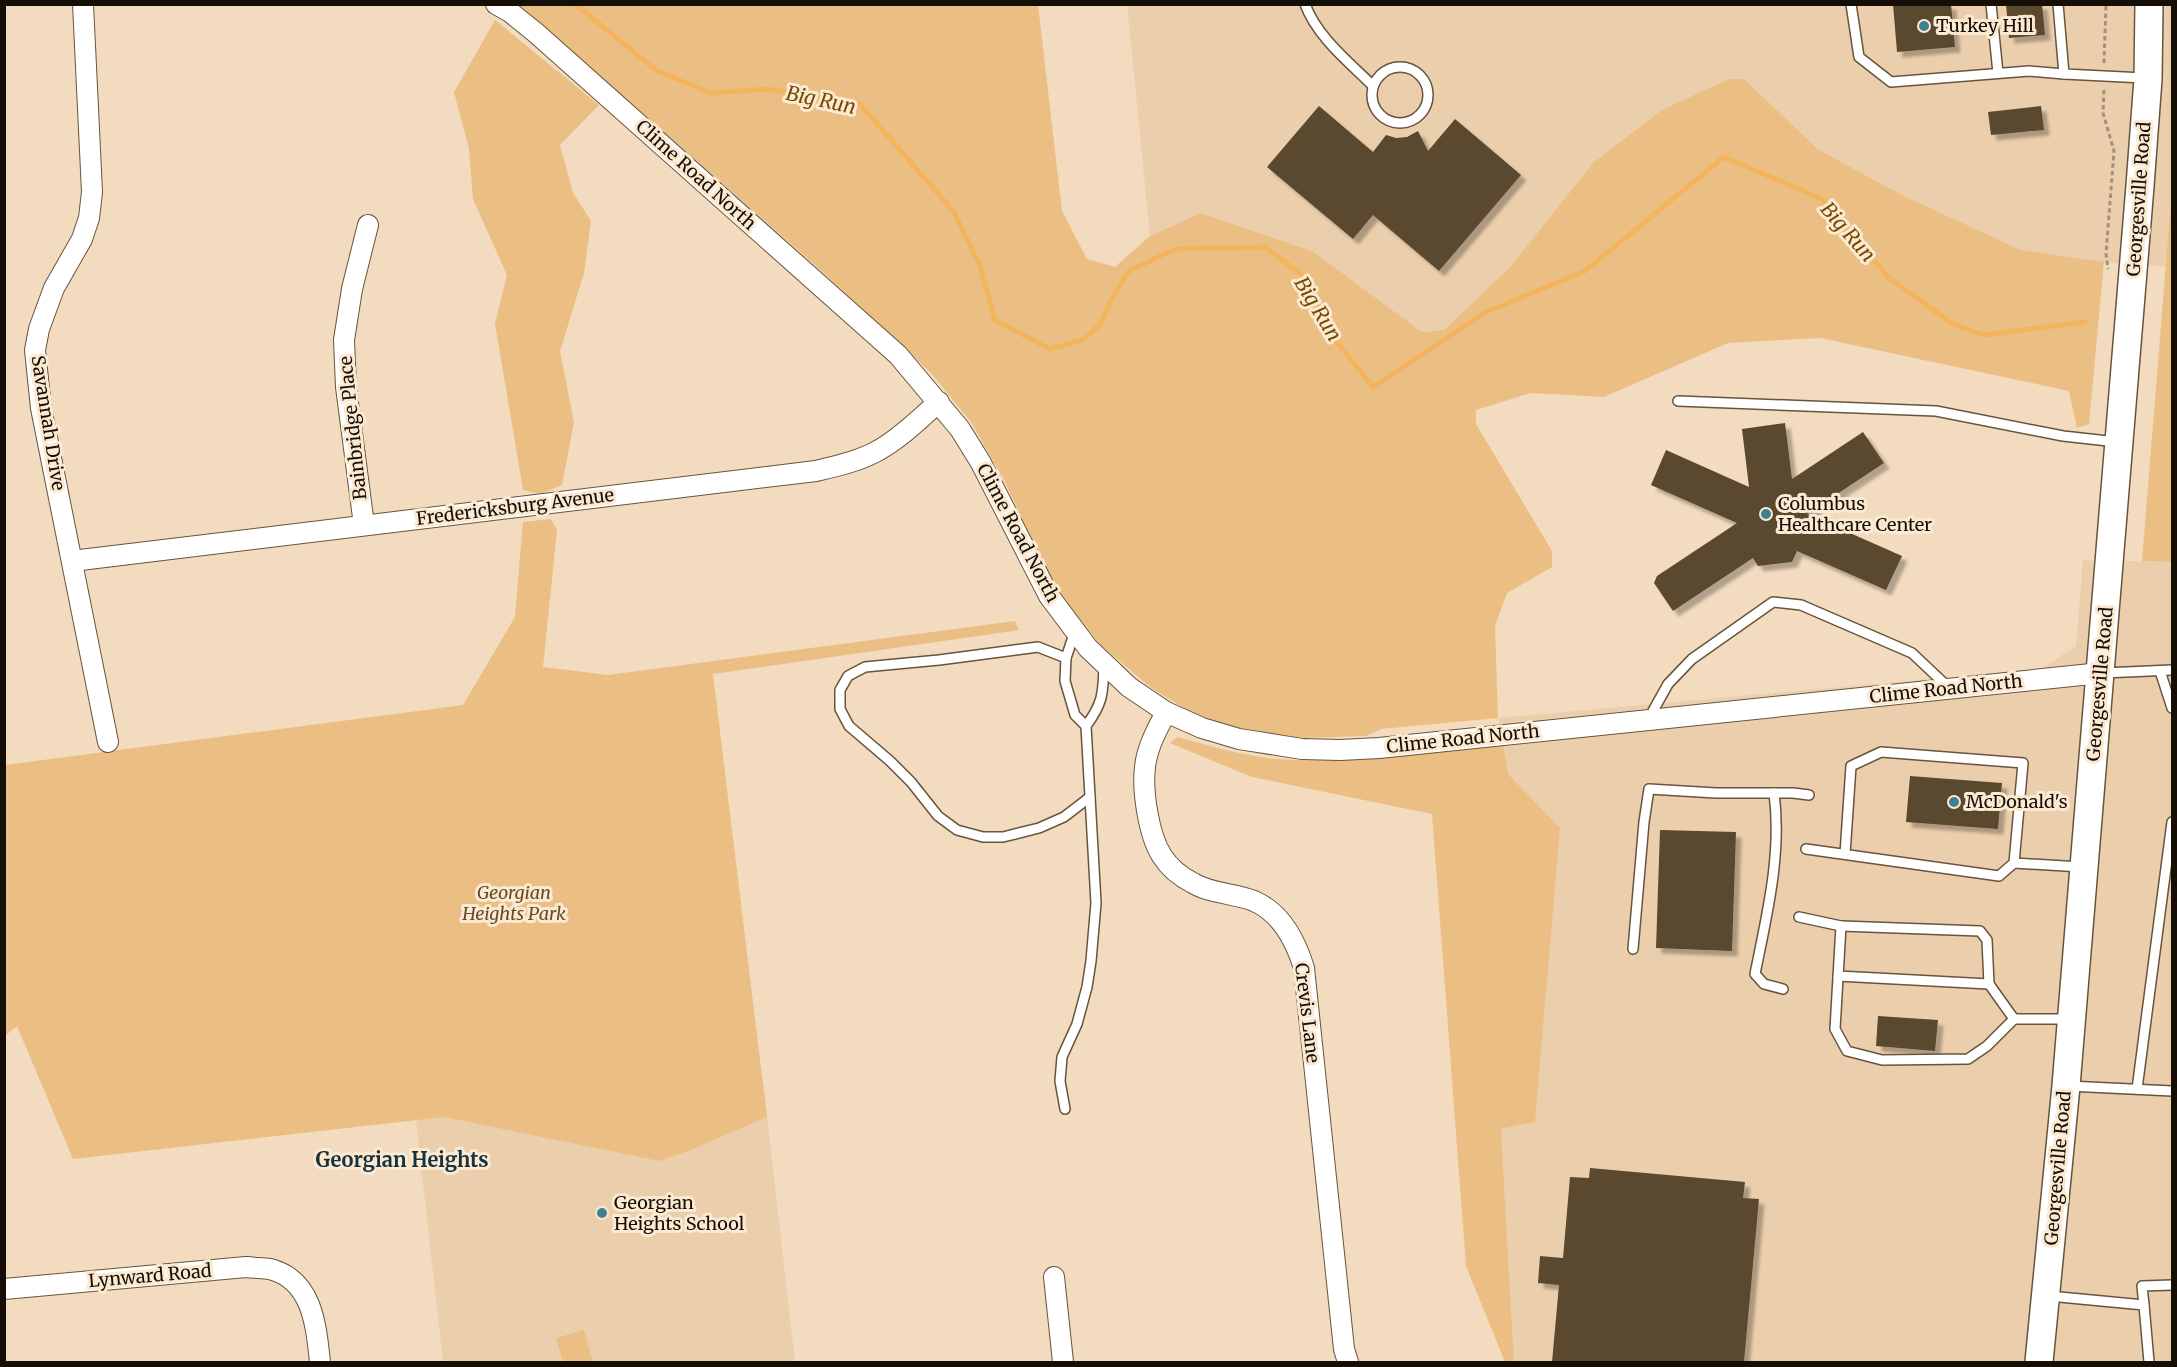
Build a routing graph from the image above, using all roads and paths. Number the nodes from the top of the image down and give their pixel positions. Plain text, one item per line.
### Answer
1 (83, 4) edge
2 (496, 4) edge
3 (1305, 4) edge
4 (1851, 4) edge
5 (1991, 4) edge
6 (2058, 4) edge
7 (2106, 4) edge
8 (2149, 4) edge
9 (1998, 73) junction
10 (2064, 74) junction
11 (2104, 76) junction
12 (2148, 79) junction
13 (1373, 86) junction
14 (368, 225) dead end
15 (2108, 269) dead end
16 (1678, 401) dead end
17 (939, 402) junction
18 (2119, 442) junction
19 (364, 525) junction
20 (72, 561) junction
21 (1075, 631) junction
22 (1066, 658) junction
23 (1104, 664) junction
24 (2172, 670) edge
25 (2160, 671) junction
26 (2101, 673) junction
27 (1949, 688) junction
28 (2172, 708) edge
29 (1166, 712) junction
30 (1648, 720) junction
31 (1086, 726) junction
32 (108, 742) dead end
33 (1774, 793) junction
34 (1809, 795) dead end
35 (1090, 797) junction
36 (2172, 822) edge
37 (1806, 849) dead end
38 (1845, 854) junction
39 (2014, 863) junction
40 (2084, 867) junction
41 (1799, 917) dead end
42 (1841, 926) junction
43 (1634, 949) dead end
44 (1838, 976) junction
45 (1989, 984) junction
46 (1783, 989) dead end
47 (2014, 1019) junction
48 (2071, 1019) junction
49 (2066, 1086) junction
50 (2137, 1089) junction
51 (2172, 1090) edge
52 (1065, 1109) dead end
53 (1054, 1277) dead end
54 (2172, 1285) edge
55 (4, 1289) edge
56 (2046, 1296) junction
57 (2144, 1305) junction
58 (320, 1362) edge
59 (1063, 1362) edge
60 (1348, 1362) edge
61 (2039, 1362) edge
62 (2149, 1362) edge

1 - 20 street, Savannah Drive
2 - 17 street, Clime Road North
3 - 13 lane
4 - 9 lane
5 - 9 lane
6 - 10 lane
7 - 11 path
8 - 12 main road, Georgesville Road
9 - 10 lane
10 - 11 lane
11 - 12 lane
11 - 15 path
12 - 18 main road, Georgesville Road
13 - 13 lane
14 - 19 street, Bainbridge Place
16 - 18 lane
17 - 19 street, Fredericksburg Avenue
17 - 21 street, Clime Road North
18 - 26 main road, Georgesville Road
19 - 20 street, Fredericksburg Avenue
20 - 32 street, Savannah Drive
21 - 22 lane
21 - 23 street, Clime Road North
22 - 31 lane
22 - 35 lane
23 - 29 street, Clime Road North
23 - 31 lane
24 - 25 lane
25 - 26 lane
25 - 28 lane
26 - 27 street, Clime Road North
26 - 40 main road, Georgesville Road
27 - 30 street, Clime Road North
27 - 30 lane
29 - 30 street, Clime Road North
29 - 60 street, Crevis Lane
31 - 35 lane
33 - 34 lane
33 - 43 lane
33 - 46 lane
35 - 52 lane
36 - 50 lane
37 - 38 lane
38 - 39 lane
38 - 39 lane
39 - 40 lane
40 - 48 main road, Georgesville Road
41 - 42 lane
42 - 44 lane
42 - 45 lane
44 - 45 lane
44 - 47 lane
45 - 47 lane
47 - 48 lane
48 - 49 main road, Georgesville Road
49 - 50 lane
49 - 56 main road, Georgesville Road
50 - 51 lane
53 - 59 street
54 - 57 lane
55 - 58 street, Lynward Road
56 - 57 lane
56 - 61 main road, Georgesville Road
57 - 62 lane

